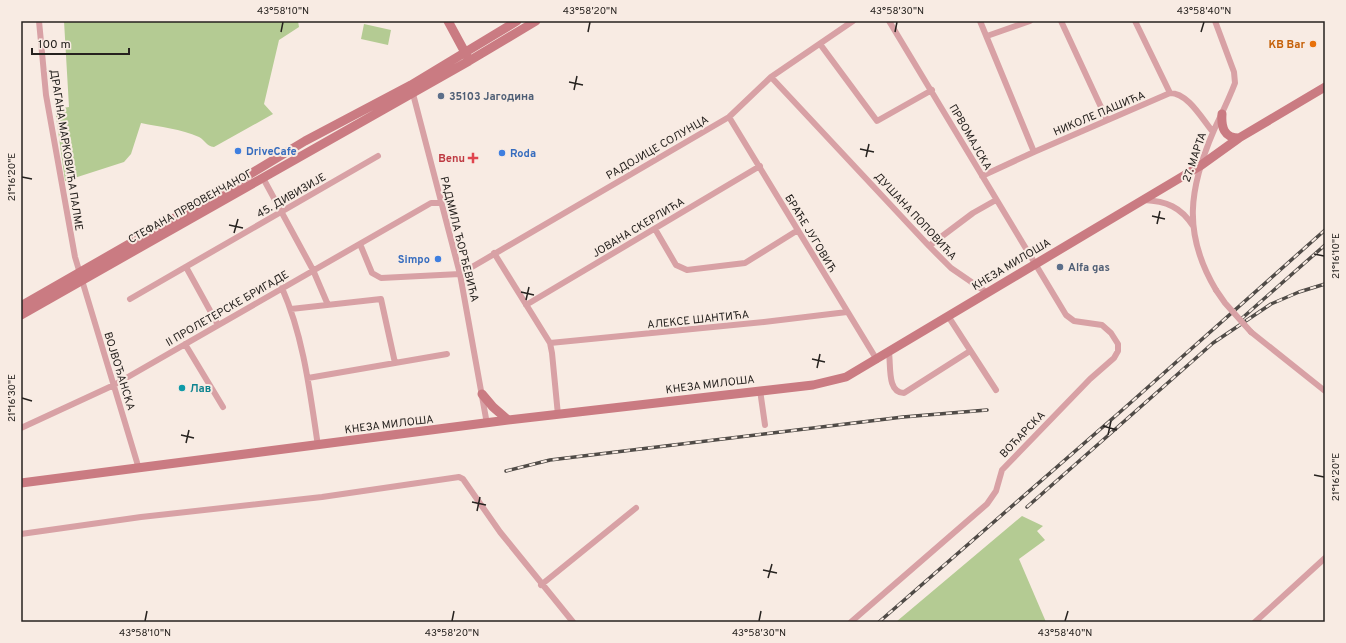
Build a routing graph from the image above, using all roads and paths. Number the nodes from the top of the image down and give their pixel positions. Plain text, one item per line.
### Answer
1 (39, 21) edge
2 (448, 21) edge
3 (517, 21) edge
4 (536, 21) edge
5 (852, 21) edge
6 (889, 21) edge
7 (980, 21) edge
8 (1030, 21) edge
9 (1061, 21) edge
10 (1135, 21) edge
11 (1215, 21) edge
12 (987, 36) junction
13 (820, 44) junction
14 (467, 57) junction
15 (771, 77) junction
16 (1325, 86) edge
17 (412, 89) junction
18 (932, 90) junction
19 (1170, 93) junction
20 (1222, 114) junction
21 (729, 117) junction
22 (1107, 120) junction
23 (1213, 132) junction
24 (1239, 138) junction
25 (1034, 152) junction
26 (378, 156) dead end
27 (760, 166) junction
28 (1200, 166) junction
29 (982, 176) junction
30 (263, 178) junction
31 (234, 189) junction
32 (996, 200) junction
33 (1144, 200) junction
34 (441, 203) junction
35 (281, 212) junction
36 (1194, 227) junction
37 (655, 229) junction
38 (798, 230) junction
39 (360, 244) junction
40 (929, 246) junction
41 (494, 253) junction
42 (1034, 264) junction
43 (186, 267) junction
44 (314, 270) junction
45 (460, 274) junction
46 (81, 276) junction
47 (282, 288) junction
48 (986, 292) junction
49 (130, 299) dead end
50 (328, 305) junction
51 (526, 305) junction
52 (21, 306) edge
53 (291, 309) junction
54 (847, 312) junction
55 (21, 315) edge
56 (948, 316) junction
57 (218, 325) junction
58 (550, 343) junction
59 (185, 344) junction
60 (970, 351) junction
61 (889, 352) junction
62 (447, 354) dead end
63 (877, 360) junction
64 (395, 363) junction
65 (308, 378) junction
66 (114, 385) junction
67 (760, 390) junction
68 (996, 390) dead end
69 (1325, 391) edge
70 (482, 394) junction
71 (223, 407) dead end
72 (558, 415) junction
73 (508, 420) junction
74 (487, 424) junction
75 (765, 425) dead end
76 (21, 428) edge
77 (318, 446) junction
78 (140, 469) junction
79 (21, 483) edge
80 (636, 508) dead end
81 (21, 534) edge
82 (1325, 558) edge
83 (541, 585) junction
84 (573, 622) edge
85 (851, 622) edge
86 (1255, 622) edge

1 - 46 street, ДРАГАНА МАРКОВИЋА ПАЛМЕ
2 - 14 main road
3 - 14 main road, СТЕФАНА ПРВОВЕНЧАНОГ
4 - 14 main road, СТЕФАНА ПРВОВЕНЧАНОГ
5 - 13 street, РАДОЈИЦЕ СОЛУНЦА
6 - 18 street, ПРВОМАЈСКА
7 - 12 street
8 - 12 street
9 - 22 street
10 - 19 street
11 - 20 street, 27. МАРТА
12 - 25 street
13 - 15 street, РАДОЈИЦЕ СОЛУНЦА
13 - 18 street
14 - 17 main road, СТЕФАНА ПРВОВЕНЧАНОГ
15 - 21 street, РАДОЈИЦЕ СОЛУНЦА
15 - 40 street, ДУШАНА ПОПОВИЋА
16 - 24 main road, КНЕЗА МИЛОША
17 - 30 main road, СТЕФАНА ПРВОВЕНЧАНОГ
17 - 31 main road, СТЕФАНА ПРВОВЕНЧАНОГ
17 - 34 street, РАДМИЛА ЂОРЂЕВИЋА
18 - 29 street, ПРВОМАЈСКА
19 - 22 street, НИКОЛЕ ПАШИЋА
19 - 23 street
20 - 23 street, 27. МАРТА
20 - 24 main road
21 - 27 street, БРАЋЕ ЈУГОВИЋ
21 - 41 street, РАДОЈИЦЕ СОЛУНЦА
22 - 25 street, НИКОЛЕ ПАШИЋА
23 - 28 street, 27. МАРТА
24 - 28 main road, КНЕЗА МИЛОША
25 - 29 street, НИКОЛЕ ПАШИЋА
26 - 35 street, 45. ДИВИЗИЈЕ
27 - 37 street, ЈОВАНА СКЕРЛИЋА
27 - 38 street, БРАЋЕ ЈУГОВИЋ
28 - 33 main road, КНЕЗА МИЛОША
28 - 36 street, 27. МАРТА
29 - 32 street, ПРВОМАЈСКА
30 - 31 main road, СТЕФАНА ПРВОВЕНЧАНОГ
30 - 35 street
31 - 46 main road, СТЕФАНА ПРВОВЕНЧАНОГ
32 - 40 street
32 - 42 street, ПРВОМАЈСКА
33 - 36 street
33 - 42 main road, КНЕЗА МИЛОША
34 - 39 street, II ПРОЛЕТЕРСКЕ БРИГАДЕ
34 - 45 street, РАДМИЛА ЂОРЂЕВИЋА
35 - 43 street, 45. ДИВИЗИЈЕ
35 - 44 street
36 - 69 street, 27. МАРТА, bridge
37 - 38 street
37 - 51 street, ЈОВАНА СКЕРЛИЋА
38 - 54 street, БРАЋЕ ЈУГОВИЋ
39 - 44 street, II ПРОЛЕТЕРСКЕ БРИГАДЕ
39 - 45 street
40 - 48 street, ДУШАНА ПОПОВИЋА
41 - 45 street, РАДОЈИЦЕ СОЛУНЦА
41 - 51 street
42 - 48 main road, КНЕЗА МИЛОША
42 - 85 street, ВОЋАРСКА
43 - 49 street, 45. ДИВИЗИЈЕ
43 - 57 street
44 - 47 street, II ПРОЛЕТЕРСКЕ БРИГАДЕ
44 - 50 street
45 - 70 street, РАДМИЛА ЂОРЂЕВИЋА
46 - 52 main road, СТЕФАНА ПРВОВЕНЧАНОГ
46 - 55 main road, СТЕФАНА ПРВОВЕНЧАНОГ
46 - 66 street, ВОЈВОЂАНСКА
47 - 53 street
47 - 57 street, II ПРОЛЕТЕРСКЕ БРИГАДЕ
48 - 56 main road, КНЕЗА МИЛОША
50 - 53 street
50 - 64 street
51 - 58 street
53 - 65 street
54 - 58 street, АЛЕКСЕ ШАНТИЋА
54 - 63 street, БРАЋЕ ЈУГОВИЋ
56 - 60 street
56 - 61 main road, КНЕЗА МИЛОША
57 - 59 street, II ПРОЛЕТЕРСКЕ БРИГАДЕ
58 - 72 street
59 - 66 street, II ПРОЛЕТЕРСКЕ БРИГАДЕ
59 - 71 street
60 - 61 street
60 - 68 street
61 - 63 main road, КНЕЗА МИЛОША
62 - 64 street
63 - 67 main road, КНЕЗА МИЛОША
64 - 65 street
65 - 77 street
66 - 76 street, II ПРОЛЕТЕРСКЕ БРИГАДЕ
66 - 78 street, ВОЈВОЂАНСКА
67 - 72 main road, КНЕЗА МИЛОША
67 - 75 street
70 - 73 main road
70 - 74 street, РАДМИЛА ЂОРЂЕВИЋА
72 - 73 main road, КНЕЗА МИЛОША
73 - 74 main road, КНЕЗА МИЛОША
74 - 77 main road, КНЕЗА МИЛОША
77 - 78 main road, КНЕЗА МИЛОША
78 - 79 main road, КНЕЗА МИЛОША
80 - 83 street
81 - 83 street
82 - 86 street
83 - 84 street

